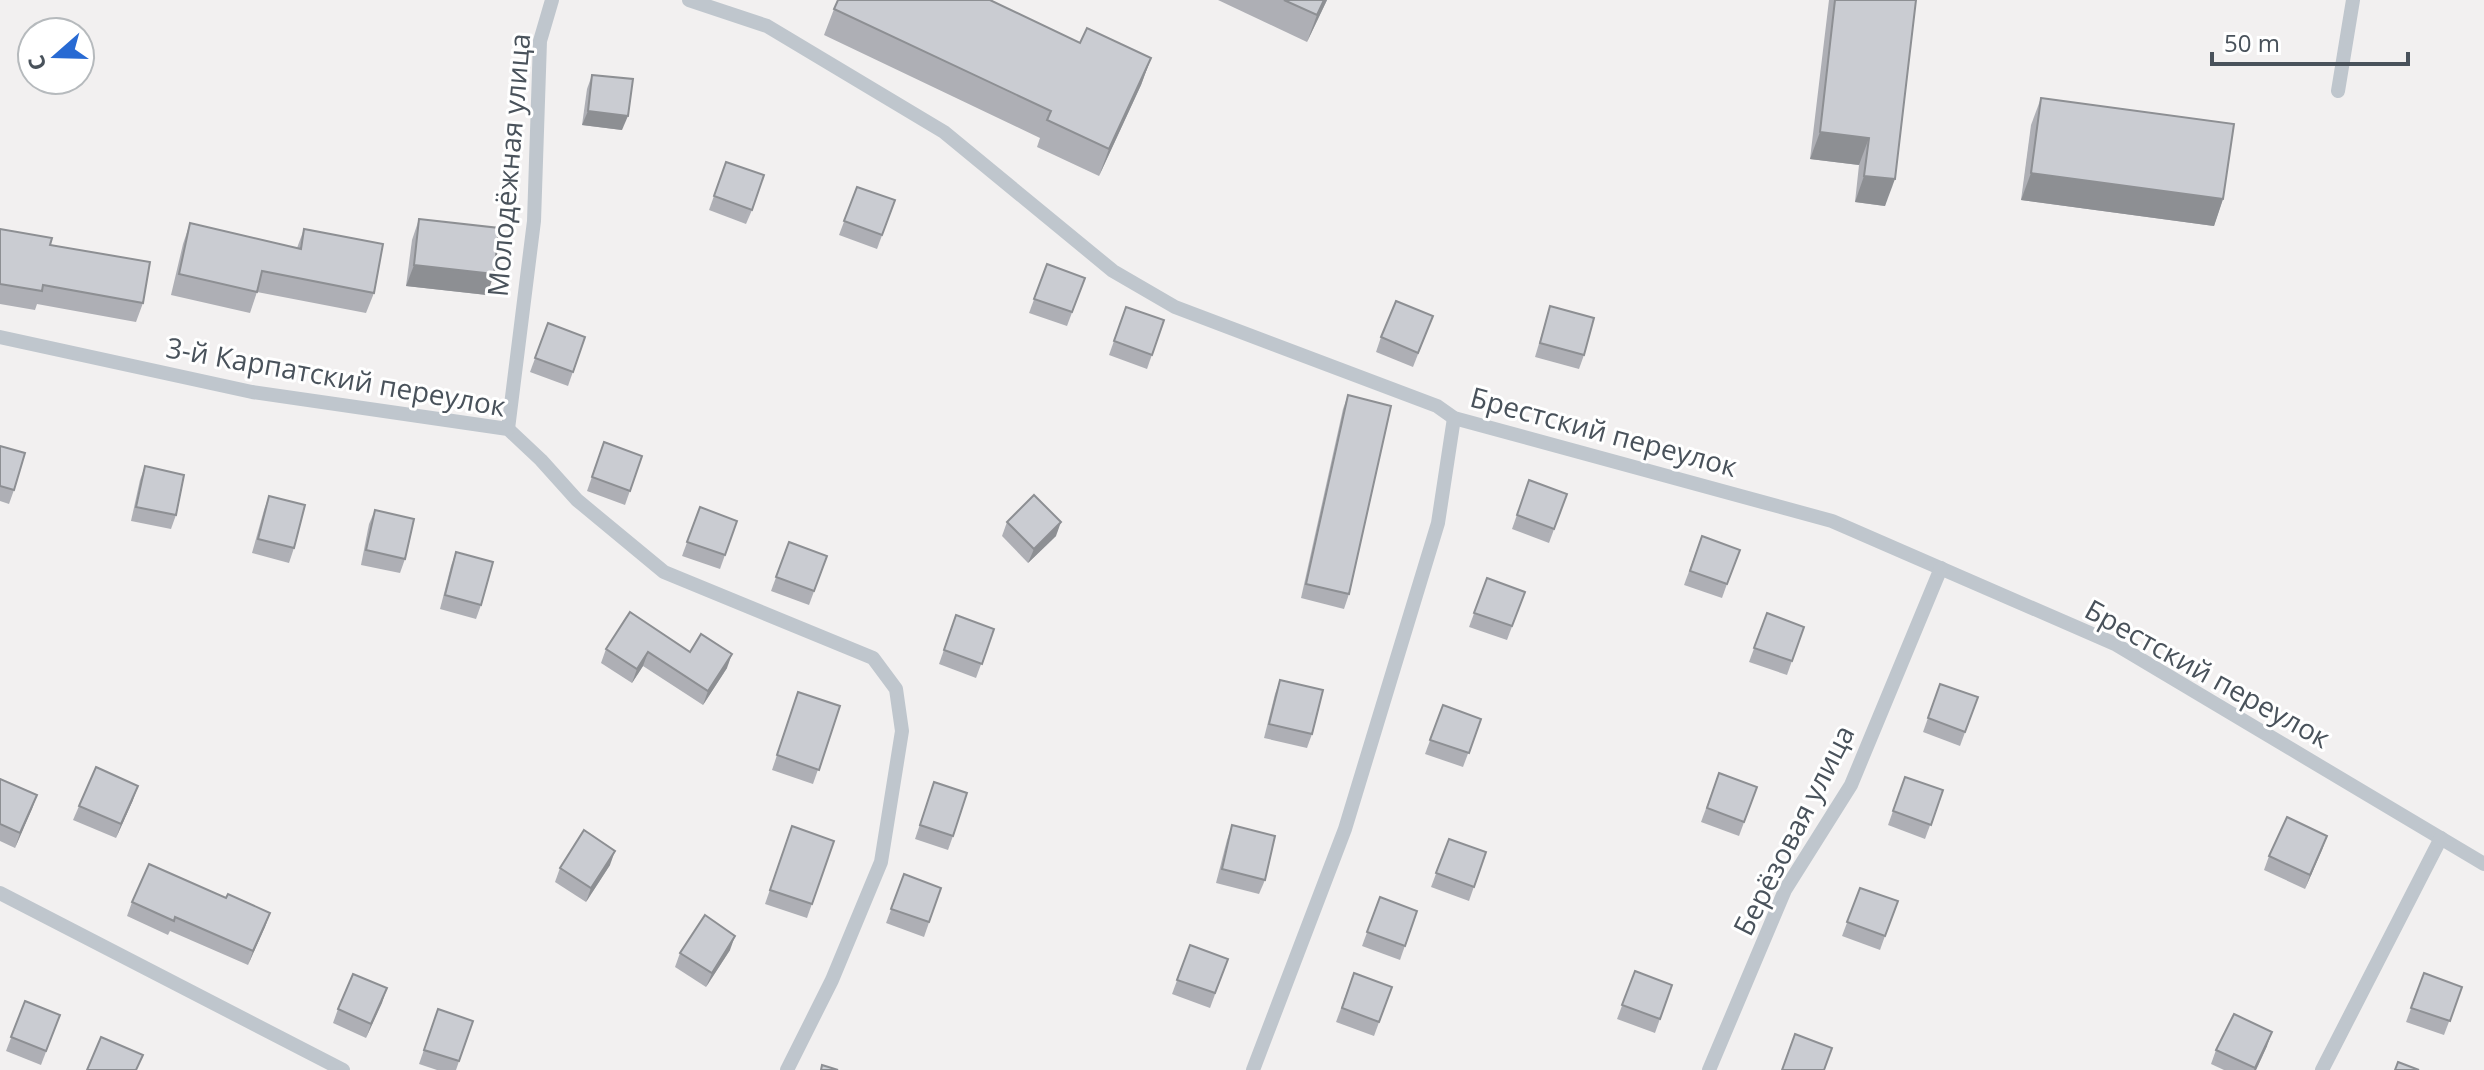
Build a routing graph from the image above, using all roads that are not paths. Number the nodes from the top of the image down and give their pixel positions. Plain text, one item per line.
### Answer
1 (552, 0) edge
2 (689, 0) edge
3 (2353, 0) edge
4 (2338, 91) dead end
5 (0, 337) edge
6 (1454, 418) junction
7 (508, 429) junction
8 (1941, 568) junction
9 (2441, 838) junction
10 (2484, 864) edge
11 (0, 893) edge
12 (343, 1070) edge
13 (787, 1070) edge
14 (1253, 1070) edge
15 (1709, 1070) edge
16 (2322, 1070) edge

1 - 7 lane, Молодёжная улица
2 - 6 lane, Брестский переулок
3 - 4 lane
5 - 7 lane, 3-й Карпатский переулок
6 - 8 lane, Брестский переулок
6 - 14 lane
7 - 13 lane, 3-й Карпатский переулок
8 - 9 lane, Брестский переулок
8 - 15 lane, Берёзовая улица
9 - 10 lane, Брестский переулок
9 - 16 lane
11 - 12 lane

